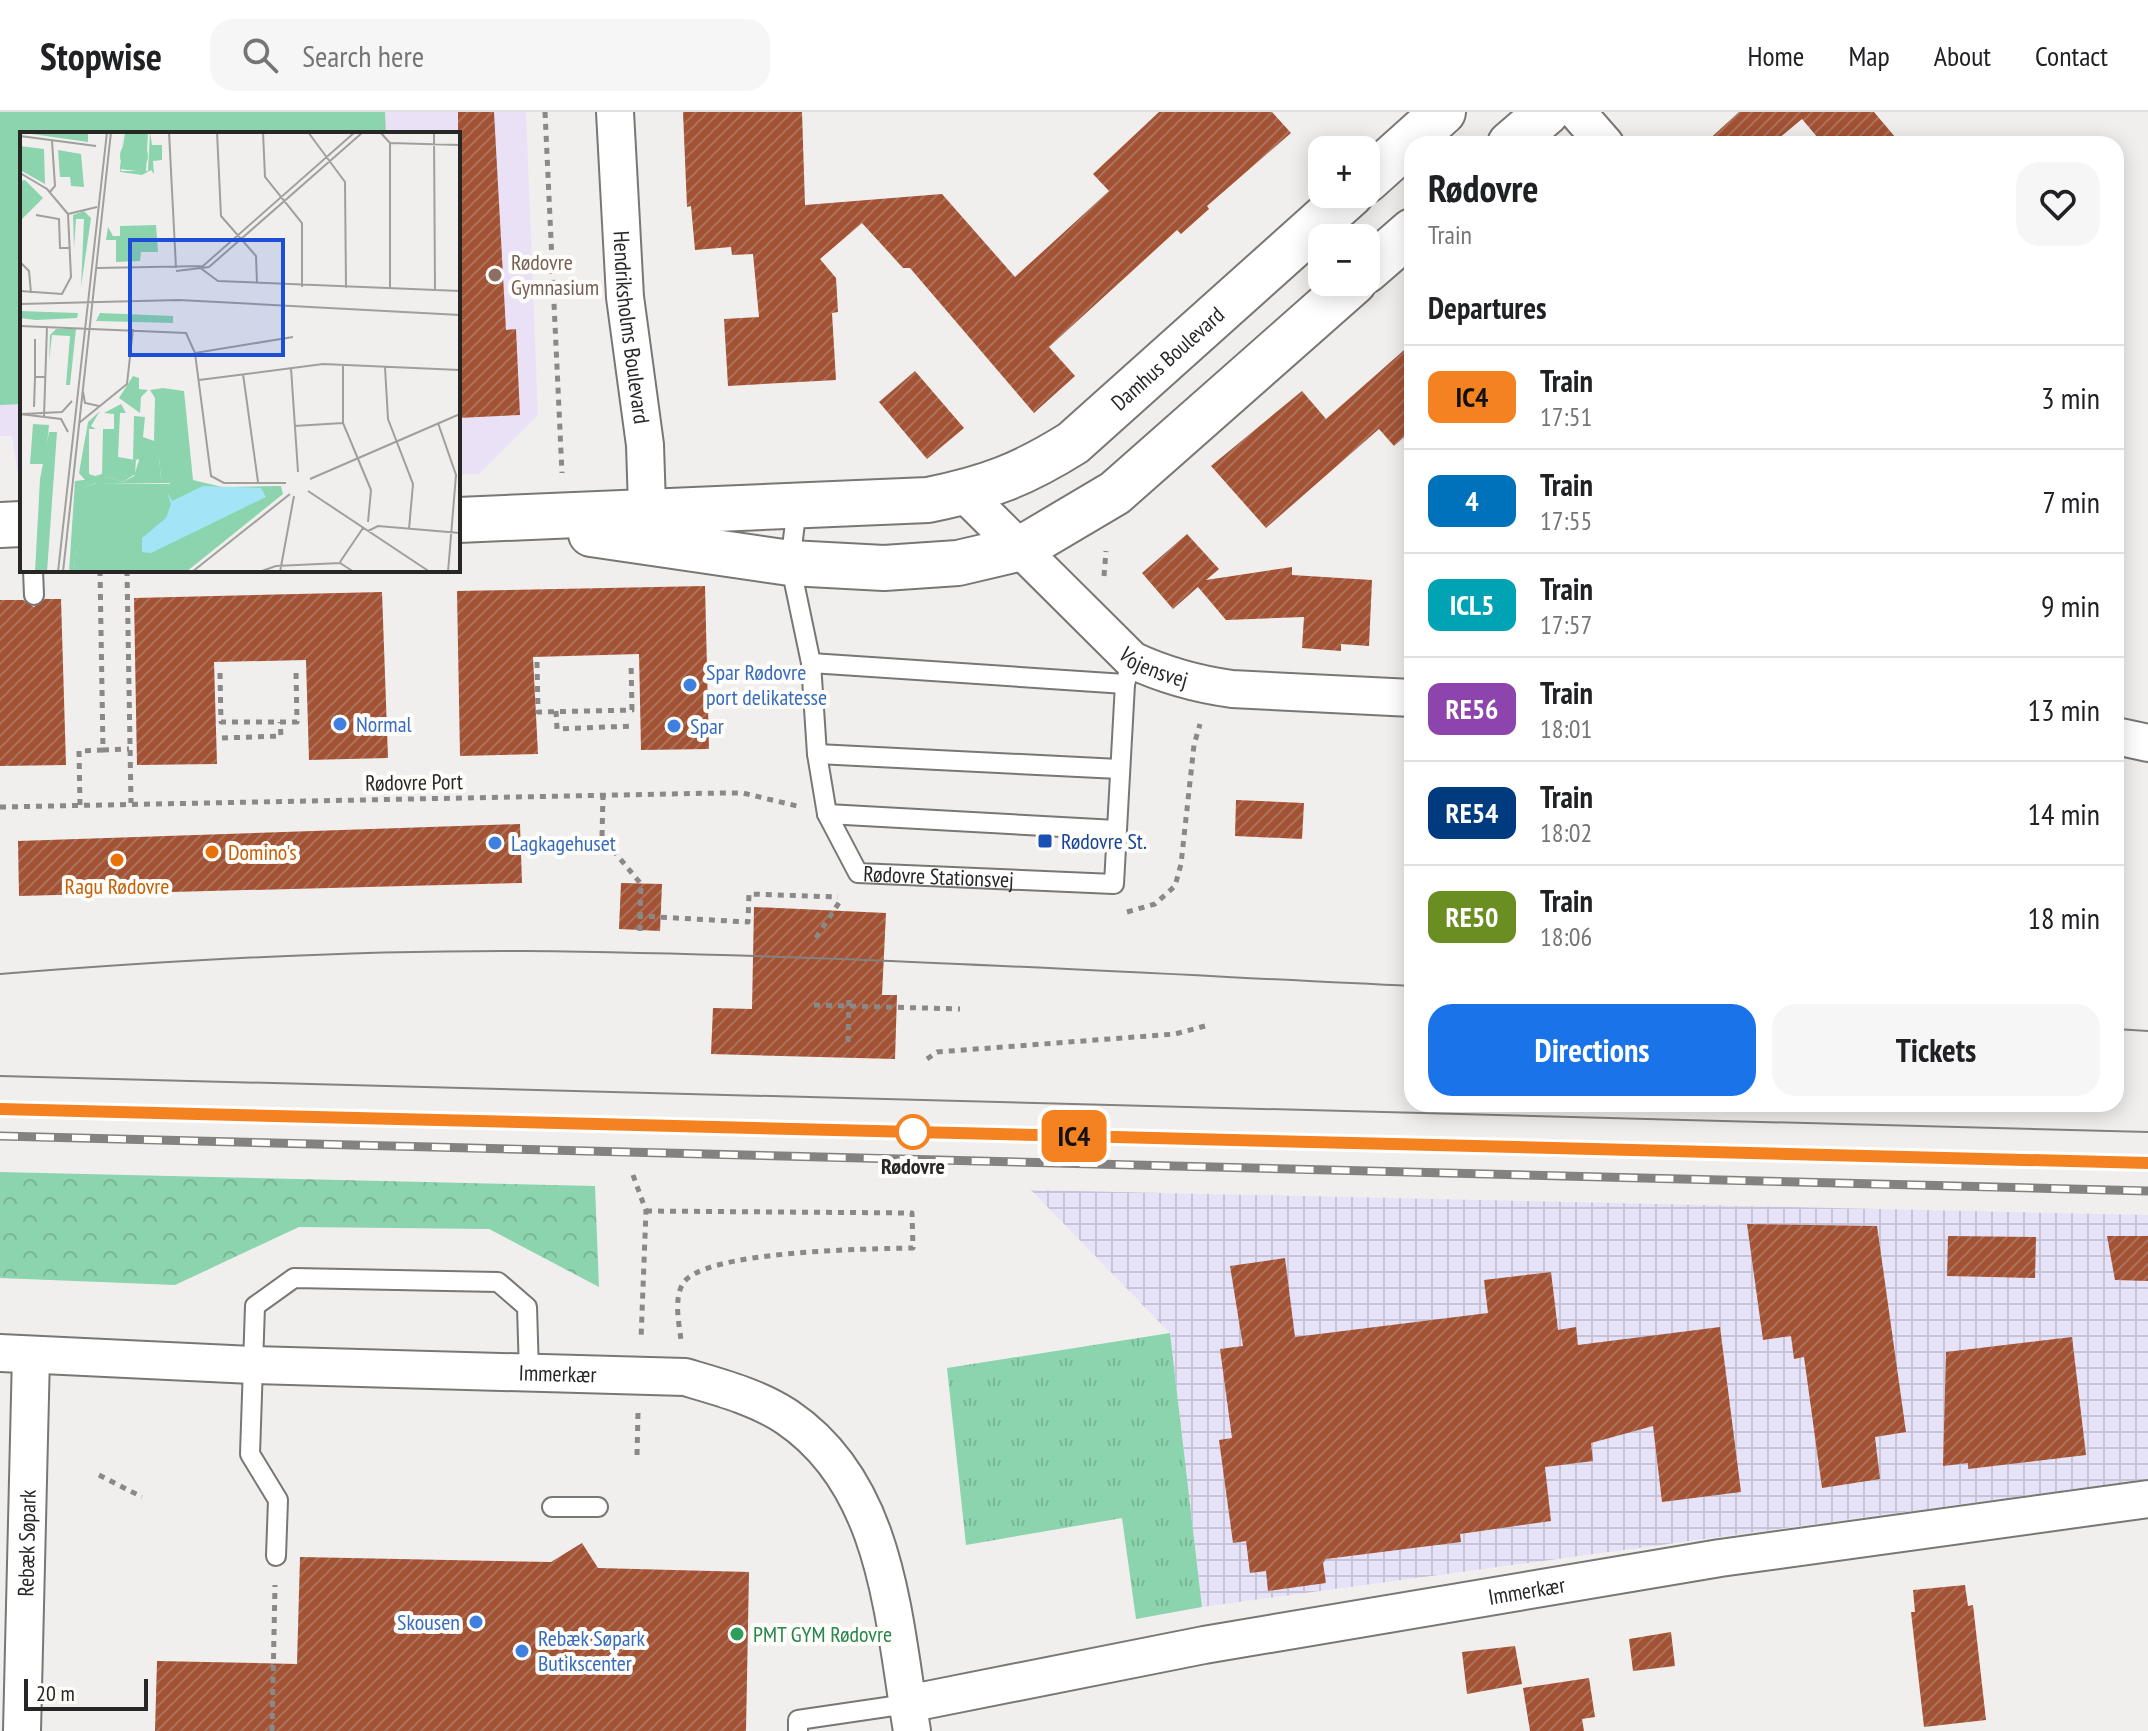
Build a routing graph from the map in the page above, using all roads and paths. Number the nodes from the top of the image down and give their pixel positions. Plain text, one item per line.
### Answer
1 (545, 112) edge
2 (615, 112) edge
3 (1443, 112) edge
4 (1547, 112) edge
5 (1577, 112) edge
6 (1416, 136) edge
7 (1519, 136) edge
8 (1598, 136) edge
9 (1404, 147) edge
10 (1380, 168) edge
11 (1335, 208) edge
12 (1404, 238) edge
13 (1380, 259) edge
14 (1338, 296) edge
15 (964, 493) junction
16 (797, 507) junction
17 (564, 516) junction
18 (478, 520) edge
19 (20, 524) edge
20 (0, 525) edge
21 (647, 527) junction
22 (1022, 548) junction
23 (1103, 556) dead end
24 (790, 563) junction
25 (33, 572) edge
26 (100, 572) edge
27 (127, 572) edge
28 (1104, 579) dead end
29 (34, 595) dead end
30 (537, 662) dead end
31 (631, 662) dead end
32 (811, 663) junction
33 (296, 671) dead end
34 (1128, 672) junction
35 (220, 673) dead end
36 (1404, 698) edge
37 (556, 711) junction
38 (280, 722) junction
39 (633, 726) dead end
40 (222, 738) dead end
41 (2124, 738) edge
42 (2148, 743) edge
43 (130, 749) junction
44 (103, 750) junction
45 (817, 754) junction
46 (1119, 769) junction
47 (603, 794) junction
48 (131, 803) junction
49 (80, 805) junction
50 (0, 807) edge
51 (827, 814) junction
52 (1116, 830) junction
53 (858, 873) junction
54 (842, 897) junction
55 (640, 916) junction
56 (640, 931) dead end
57 (816, 938) dead end
58 (849, 994) dead end
59 (814, 1005) dead end
60 (960, 1009) dead end
61 (1205, 1026) dead end
62 (848, 1042) dead end
63 (927, 1059) dead end
64 (633, 1175) dead end
65 (646, 1211) junction
66 (642, 1294) dead end
67 (16, 1354) edge
68 (252, 1365) junction
69 (529, 1372) junction
70 (685, 1377) junction
71 (99, 1475) dead end
72 (142, 1497) dead end
73 (2148, 1499) edge
74 (552, 1507) dead end
75 (598, 1507) dead end
76 (276, 1556) joint
77 (910, 1717) edge
78 (22, 1731) edge
79 (272, 1731) edge
80 (798, 1731) edge

1 - 17 path
2 - 21 street, Hendriksholms Boulevard
3 - 6 street
4 - 7 street
5 - 8 street
9 - 10 street
11 - 15 street, Damhus Boulevard
12 - 13 street
14 - 22 street
15 - 16 street
15 - 22 street, Vojensvej
16 - 21 street
16 - 24 lane, Rødovre Stationsvej
17 - 18 street
17 - 21 street
18 - 21 street
19 - 20 street
21 - 24 street
22 - 24 street
22 - 34 street, Vojensvej
23 - 28 path
24 - 32 lane, Rødovre Stationsvej
25 - 29 lane
26 - 44 path
27 - 43 path
30 - 37 path
31 - 37 path
32 - 34 lane
32 - 45 lane, Rødovre Stationsvej
33 - 38 path
34 - 36 street, Vojensvej
34 - 46 lane, Rødovre Stationsvej
35 - 38 path
37 - 39 path
38 - 40 path
41 - 42 street
43 - 44 path
43 - 48 path
44 - 49 path
45 - 46 lane
45 - 51 lane, Rødovre Stationsvej
46 - 52 lane, Rødovre Stationsvej
47 - 48 path, Rødovre Port
47 - 51 path, Rødovre Port
47 - 55 path
48 - 49 path, Rødovre Port
49 - 50 path, Rødovre Port
51 - 52 lane
51 - 53 lane, Rødovre Stationsvej
52 - 53 lane, Rødovre Stationsvej
53 - 54 path
54 - 55 path
54 - 57 path
55 - 56 path
58 - 62 path
59 - 60 path
61 - 63 path
64 - 65 path
65 - 66 path
65 - 70 path
67 - 68 street, Immerkær
67 - 78 street, Rebæk Søpark
68 - 69 street, Immerkær
68 - 69 lane
68 - 76 lane
69 - 70 street, Immerkær
70 - 77 street, Immerkær
71 - 72 path
73 - 77 street, Immerkær
74 - 75 lane
76 - 79 path
77 - 80 lane

